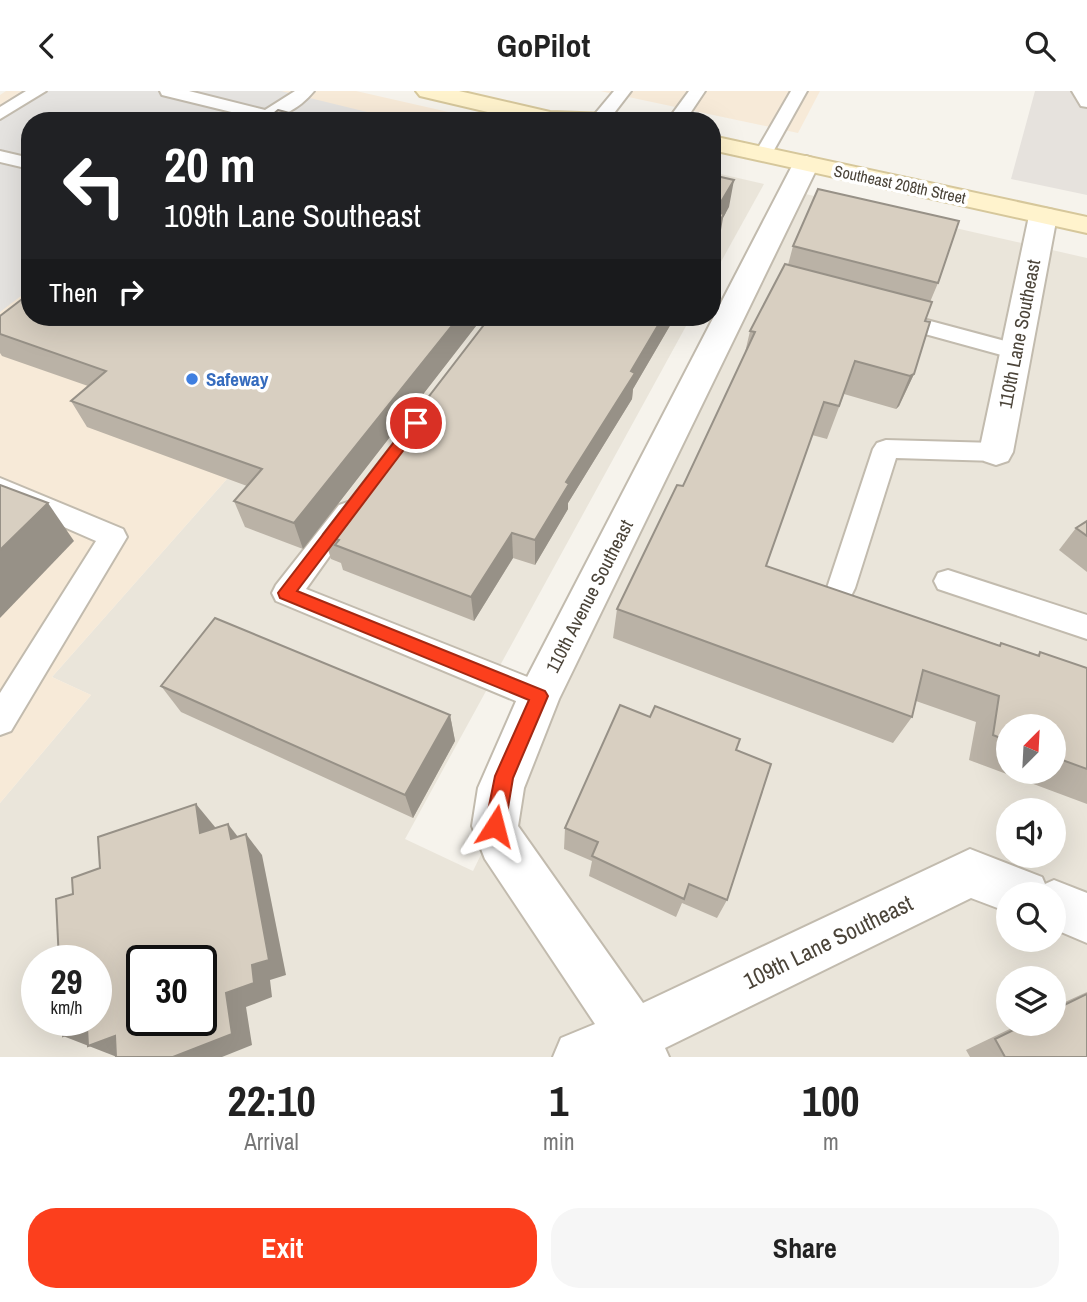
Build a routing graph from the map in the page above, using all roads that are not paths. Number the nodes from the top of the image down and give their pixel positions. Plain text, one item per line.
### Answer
1 (38, 91) edge
2 (168, 91) edge
3 (306, 91) edge
4 (428, 91) edge
5 (517, 91) edge
6 (623, 91) edge
7 (697, 91) edge
8 (799, 91) edge
9 (1080, 91) edge
10 (1087, 102) edge
11 (249, 112) edge
12 (272, 112) edge
13 (520, 112) edge
14 (588, 112) edge
15 (610, 112) edge
16 (682, 112) edge
17 (0, 114) edge
18 (721, 145) edge
19 (763, 155) junction
20 (0, 156) edge
21 (21, 162) edge
22 (806, 164) junction
23 (1043, 216) junction
24 (1087, 225) edge
25 (869, 312) edge
26 (1016, 351) junction
27 (996, 452) joint
28 (0, 488) edge
29 (362, 494) edge
30 (948, 581) dead end
31 (841, 588) edge
32 (1087, 627) edge
33 (539, 696) junction
34 (0, 721) edge
35 (996, 883) edge
36 (1066, 910) edge
37 (1087, 918) edge
38 (638, 1046) edge
39 (580, 1057) edge

1 - 17 lane
2 - 11 lane
3 - 12 lane
4 - 13 main road
5 - 14 main road
6 - 15 lane
7 - 16 lane
8 - 19 lane
9 - 10 lane
18 - 19 main road, Southeast 208th Street
19 - 22 main road, Southeast 208th Street
20 - 21 lane
22 - 23 main road, Southeast 208th Street
22 - 33 street, 110th Avenue Southeast
23 - 24 main road, Southeast 208th Street
23 - 26 street, 110th Lane Southeast
25 - 26 lane
26 - 27 street, 110th Lane Southeast
27 - 31 lane
28 - 34 lane
29 - 33 lane
30 - 32 lane
33 - 38 street, 110th Avenue Southeast
35 - 38 street, 109th Lane Southeast
36 - 37 street
38 - 39 street, 109th Lane Southeast

